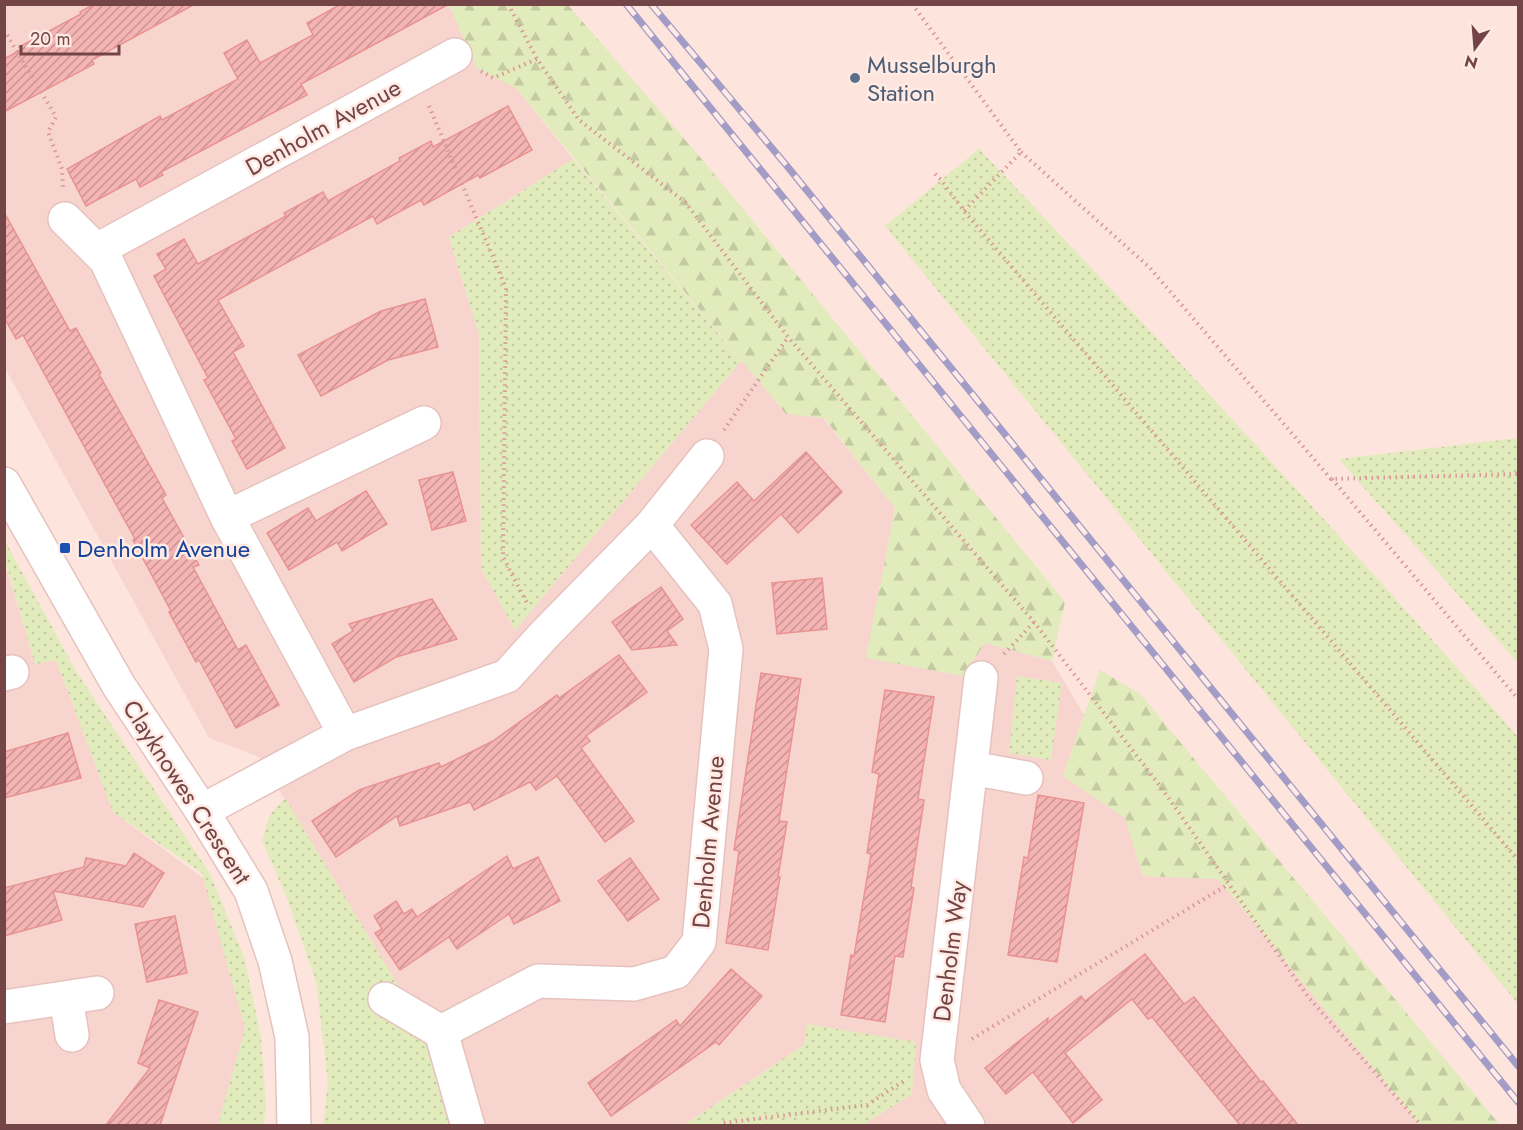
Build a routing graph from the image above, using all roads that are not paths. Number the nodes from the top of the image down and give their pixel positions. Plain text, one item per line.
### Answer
1 (455, 55) road end
2 (65, 219) road end
3 (96, 250) junction
4 (424, 423) dead end
5 (707, 456) road end
6 (4, 484) edge
7 (227, 517) junction
8 (652, 525) junction
9 (981, 678) road end
10 (345, 734) junction
11 (971, 768) junction
12 (1026, 778) dead end
13 (202, 811) junction
14 (385, 999) dead end
15 (4, 1007) edge
16 (441, 1032) junction
17 (72, 1035) dead end
18 (294, 1125) edge
19 (468, 1125) edge
20 (968, 1125) edge

1 - 3 street, Denholm Avenue
2 - 3 street
3 - 7 street
4 - 7 street
5 - 8 street
6 - 13 street, Clayknowes Crescent
7 - 10 street
8 - 10 street
8 - 16 street, Denholm Avenue
9 - 11 street, Denholm Way
10 - 13 street
11 - 12 street
11 - 20 street, Denholm Way
13 - 18 street, Clayknowes Crescent
14 - 16 street
15 - 17 street
16 - 19 street

